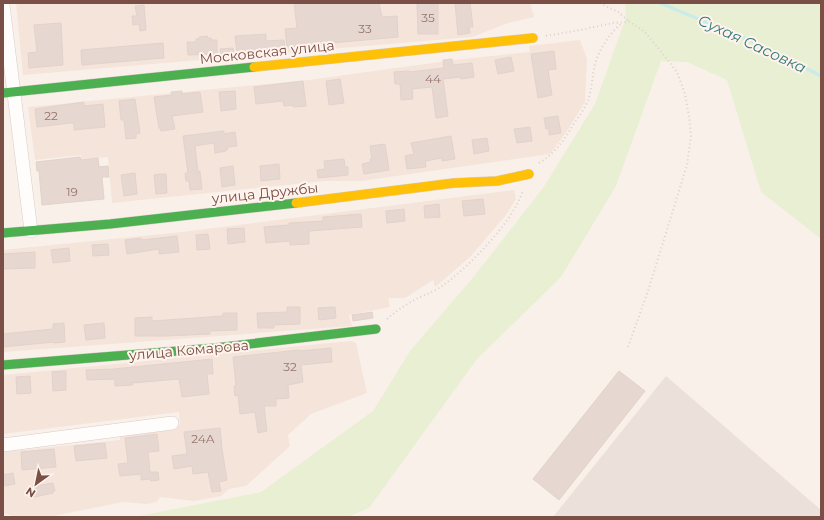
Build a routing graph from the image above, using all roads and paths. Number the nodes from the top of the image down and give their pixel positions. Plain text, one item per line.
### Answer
1 (600, 3) edge
2 (3, 5) edge
3 (630, 22) junction
4 (533, 38) joint
5 (8, 93) edge
6 (528, 174) dead end
7 (31, 231) junction
8 (3, 233) edge
9 (376, 330) dead end
10 (628, 347) dead end
11 (3, 365) edge
12 (172, 423) dead end
13 (3, 445) edge

1 - 3 path
2 - 5 street
3 - 4 path
3 - 10 path
4 - 5 street, Московская улица
5 - 7 street
6 - 7 street, улица Дружбы
7 - 8 street, улица Дружбы
9 - 11 street, улица Комарова
12 - 13 street

